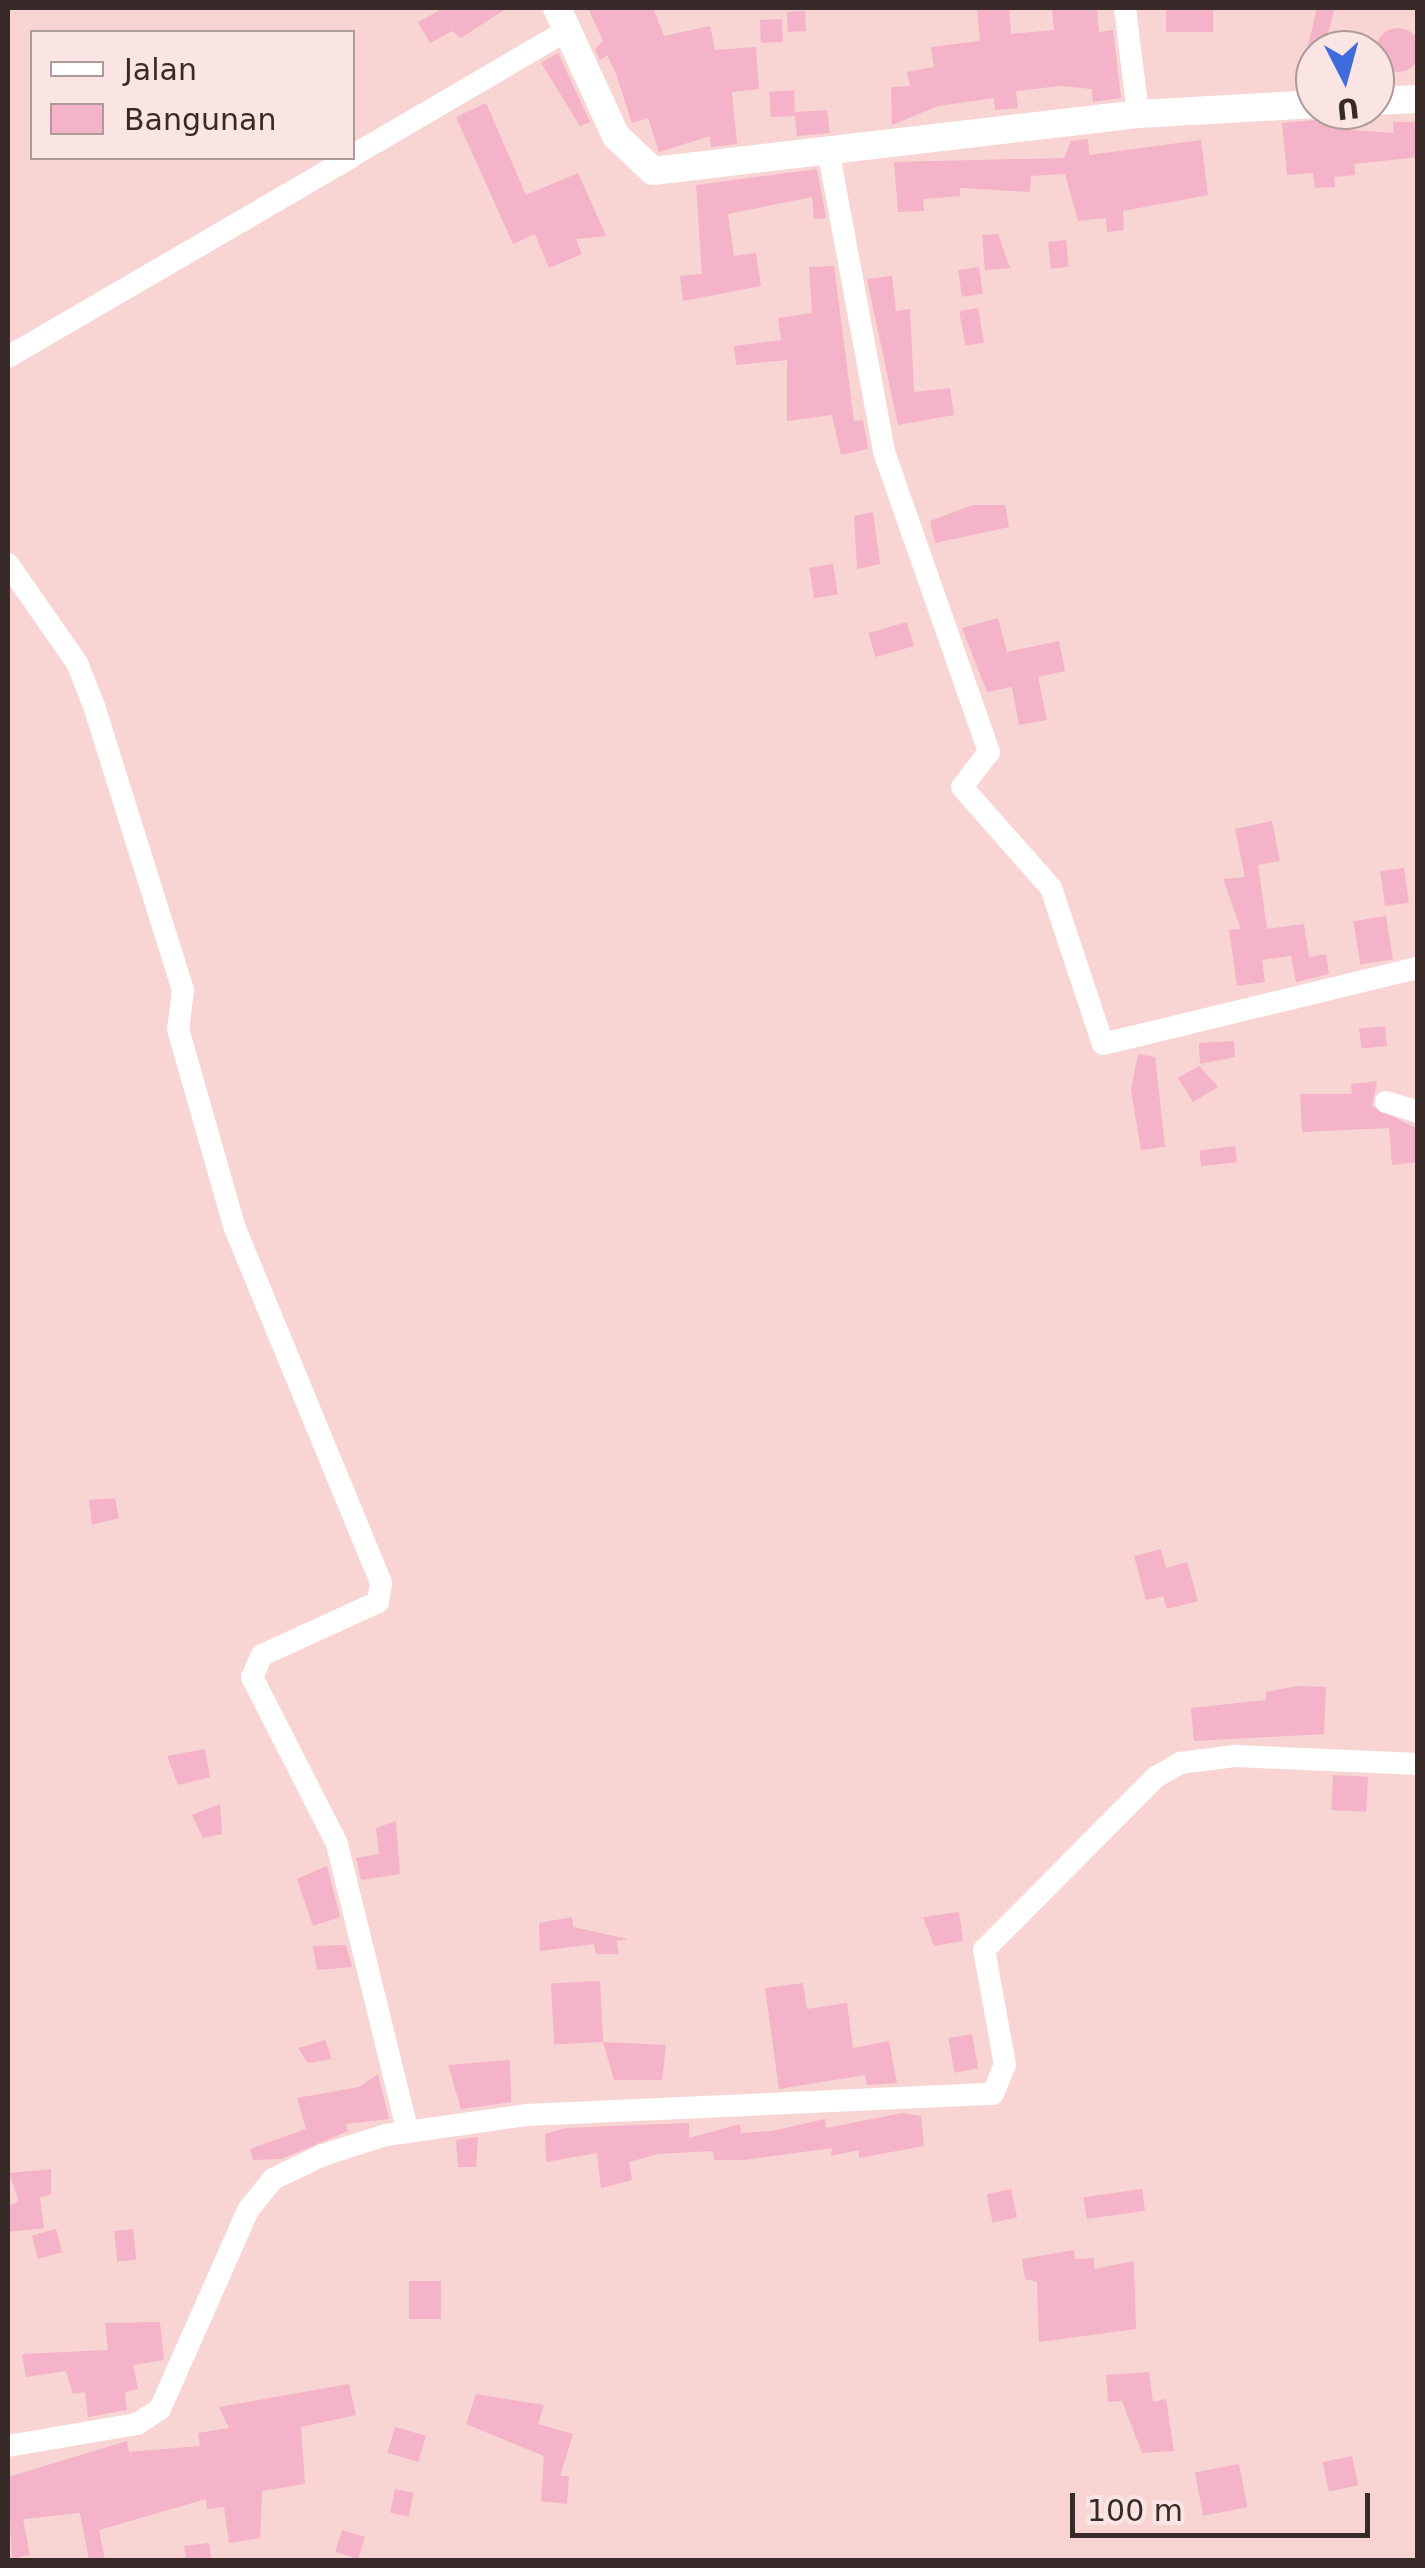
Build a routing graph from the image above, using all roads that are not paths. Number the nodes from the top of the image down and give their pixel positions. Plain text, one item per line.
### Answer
1 (1126, 8) edge
2 (561, 19) edge
3 (1295, 105) edge
4 (1138, 114) junction
5 (828, 149) junction
6 (355, 154) edge
7 (346, 160) edge
8 (8, 357) edge
9 (8, 564) edge
10 (1418, 968) edge
11 (1386, 1102) dead end
12 (1418, 1112) edge
13 (1418, 1764) edge
14 (408, 2132) junction
15 (8, 2446) edge

1 - 4 street
2 - 5 street
2 - 6 street
3 - 4 street
4 - 5 street
5 - 10 street
7 - 8 street
9 - 14 street
11 - 12 street
13 - 14 street
14 - 15 street

